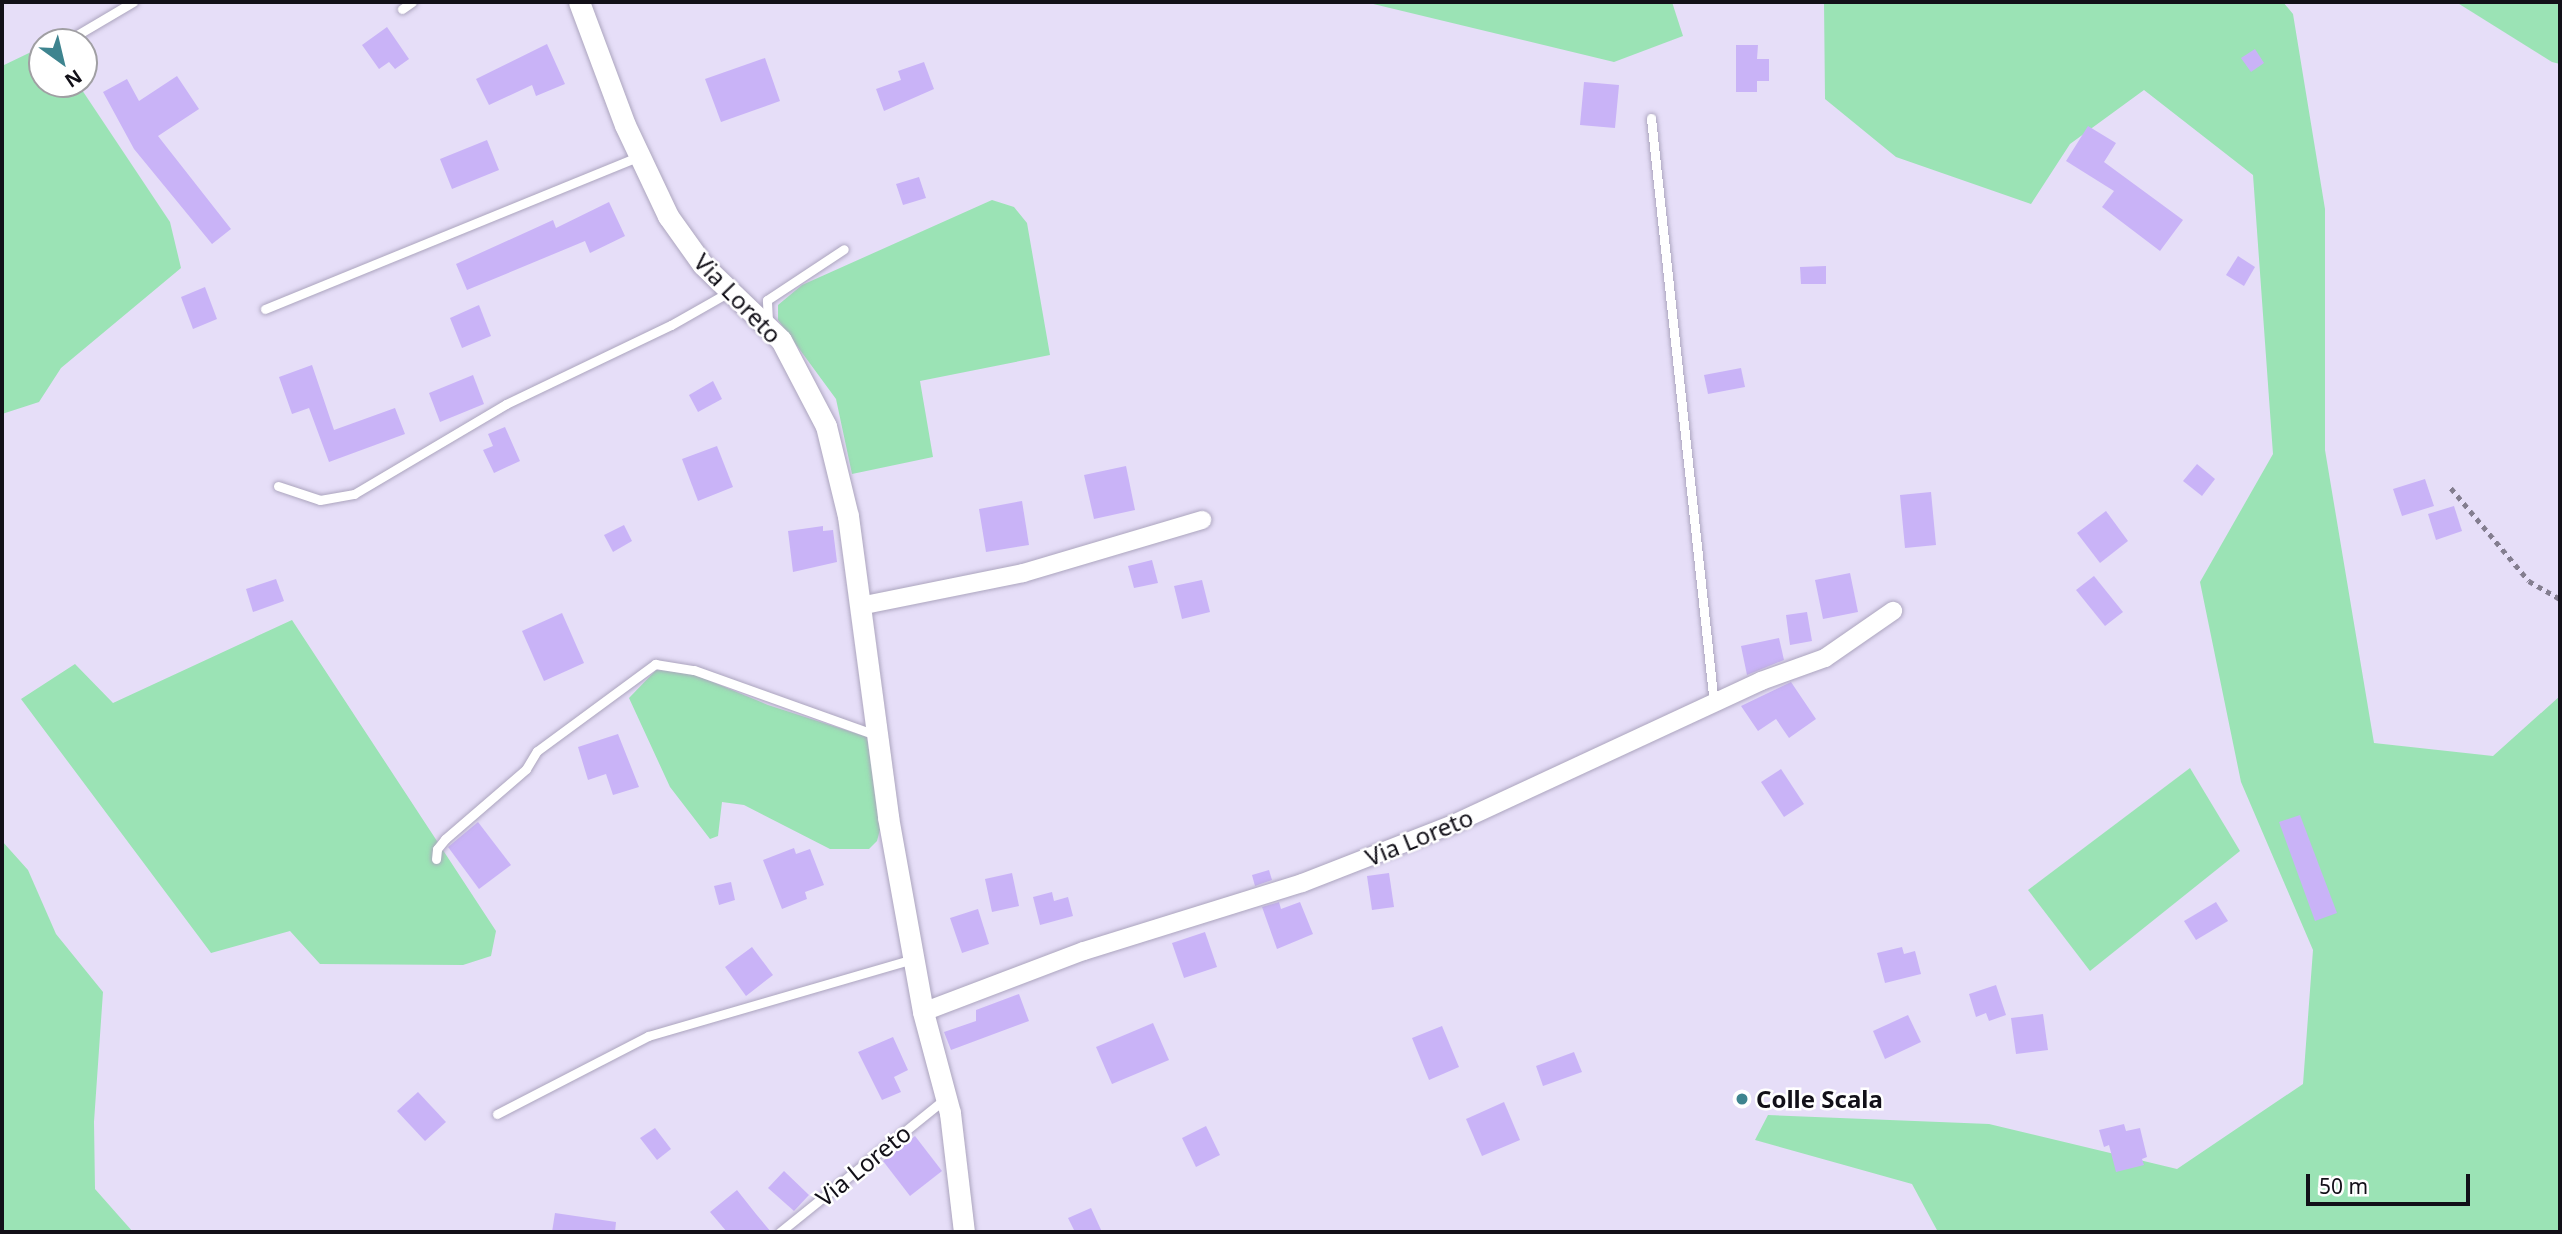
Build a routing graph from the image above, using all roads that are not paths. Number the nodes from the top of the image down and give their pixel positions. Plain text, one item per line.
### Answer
1 (133, 2) edge
2 (412, 2) edge
3 (579, 2) edge
4 (402, 9) dead end
5 (89, 28) edge
6 (1651, 118) dead end
7 (639, 156) junction
8 (844, 249) dead end
9 (731, 290) junction
10 (265, 309) dead end
11 (769, 326) junction
12 (278, 486) dead end
13 (1202, 520) dead end
14 (860, 606) junction
15 (1893, 611) dead end
16 (1714, 705) junction
17 (877, 736) junction
18 (436, 859) dead end
19 (913, 959) junction
20 (923, 1012) junction
21 (946, 1098) junction
22 (497, 1114) dead end
23 (780, 1232) edge
24 (964, 1232) edge

1 - 5 lane
2 - 4 lane
3 - 7 street, Via Loreto
6 - 16 lane
7 - 9 street, Via Loreto
7 - 10 lane
8 - 11 lane
9 - 11 street, Via Loreto
9 - 12 lane
11 - 14 street, Via Loreto
13 - 14 street
14 - 17 street, Via Loreto
15 - 16 street, Via Loreto
16 - 20 street, Via Loreto
17 - 18 lane
17 - 19 street, Via Loreto
19 - 20 street, Via Loreto
19 - 22 lane
20 - 21 street, Via Loreto
21 - 23 lane, Via Loreto
21 - 24 street, Via Loreto

